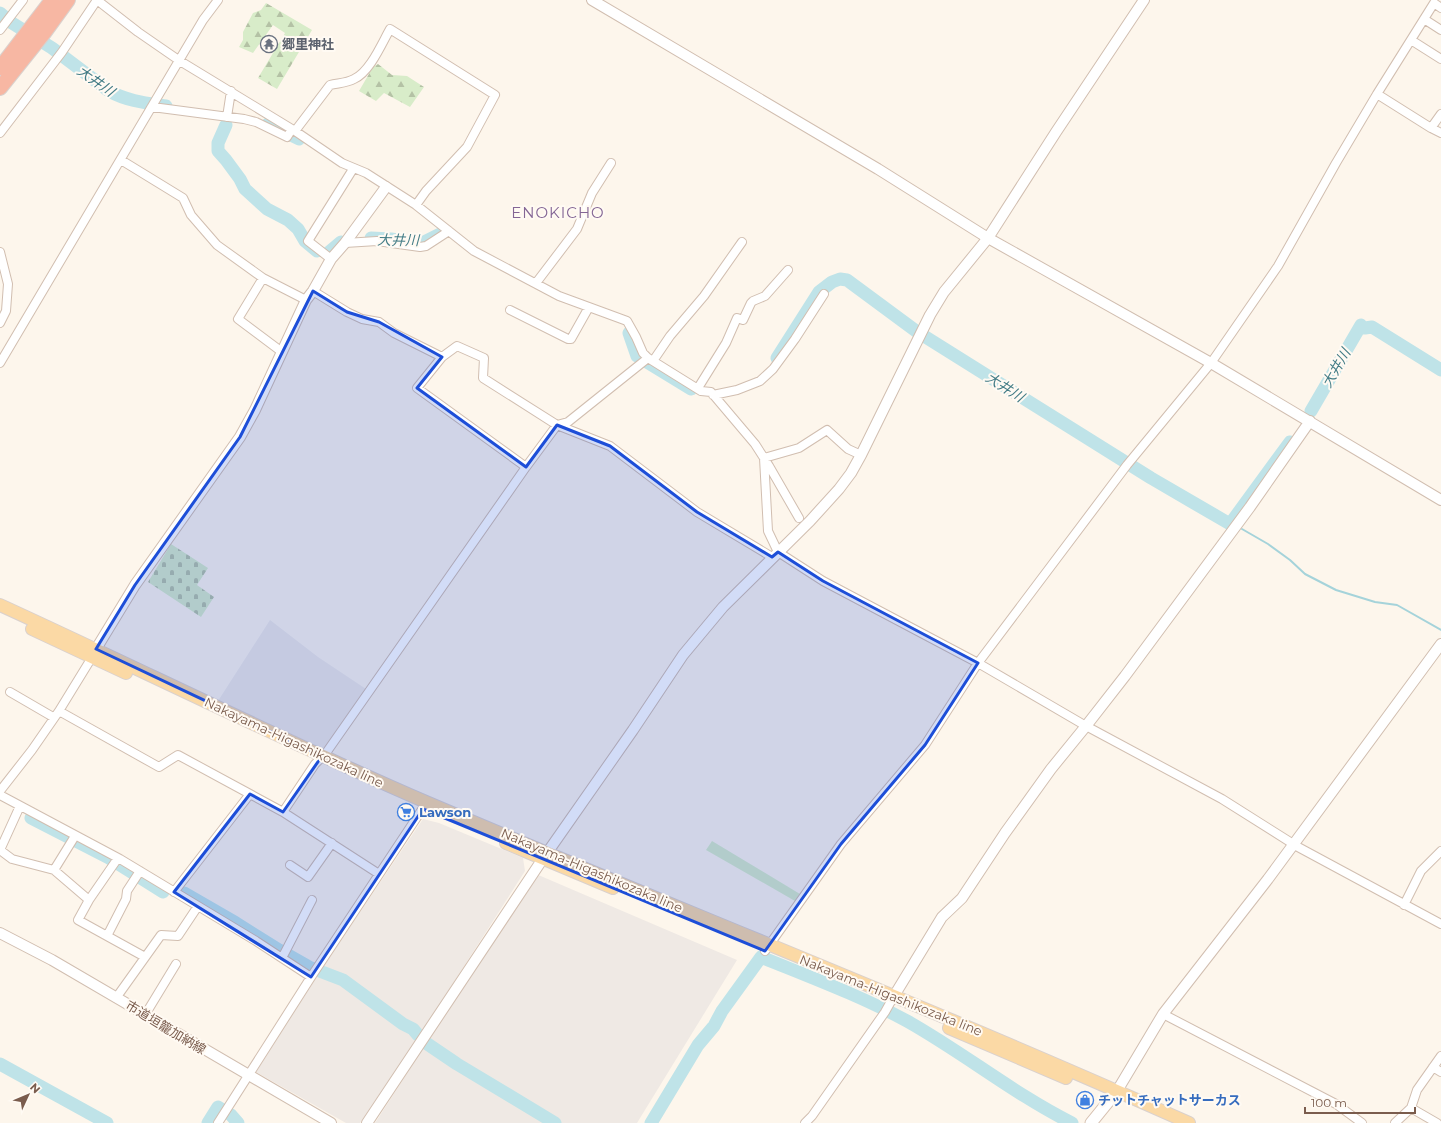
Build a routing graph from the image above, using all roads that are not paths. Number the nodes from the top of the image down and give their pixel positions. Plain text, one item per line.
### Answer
1 (23, 0) edge
2 (48, 0) edge
3 (52, 0) edge
4 (68, 0) edge
5 (97, 0) edge
6 (218, 0) edge
7 (592, 0) edge
8 (1144, 0) edge
9 (1437, 4) edge
10 (1424, 18) junction
11 (36, 27) junction
12 (2, 28) edge
13 (1441, 30) edge
14 (1411, 40) junction
15 (22, 49) junction
16 (0, 56) edge
17 (180, 60) junction
18 (1441, 60) edge
19 (0, 68) edge
20 (0, 88) edge
21 (231, 91) junction
22 (1377, 94) junction
23 (0, 95) edge
24 (152, 107) junction
25 (227, 114) junction
26 (1441, 114) edge
27 (1431, 128) junction
28 (0, 132) edge
29 (291, 132) junction
30 (1441, 133) edge
31 (121, 160) junction
32 (611, 163) dead end
33 (352, 169) junction
34 (386, 187) junction
35 (416, 205) junction
36 (449, 231) junction
37 (988, 238) junction
38 (742, 242) dead end
39 (344, 243) junction
40 (0, 252) edge
41 (331, 259) junction
42 (788, 270) dead end
43 (263, 278) junction
44 (536, 283) junction
45 (313, 291) junction
46 (824, 294) dead end
47 (306, 300) junction
48 (589, 307) junction
49 (510, 310) dead end
50 (0, 323) edge
51 (282, 352) junction
52 (442, 357) junction
53 (647, 360) junction
54 (0, 363) edge
55 (1211, 363) junction
56 (698, 388) junction
57 (713, 394) junction
58 (1310, 421) junction
59 (558, 425) junction
60 (861, 455) junction
61 (764, 458) junction
62 (526, 467) junction
63 (1441, 500) edge
64 (799, 518) dead end
65 (775, 555) junction
66 (0, 605) edge
67 (0, 614) edge
68 (1441, 644) edge
69 (95, 653) junction
70 (978, 663) junction
71 (10, 692) dead end
72 (56, 714) junction
73 (1086, 726) junction
74 (320, 759) junction
75 (0, 791) edge
76 (250, 794) junction
77 (0, 796) edge
78 (425, 805) junction
79 (20, 806) junction
80 (284, 812) junction
81 (75, 836) junction
82 (332, 844) junction
83 (1293, 844) junction
84 (0, 850) edge
85 (1441, 851) edge
86 (545, 856) junction
87 (118, 858) junction
88 (290, 865) dead end
89 (54, 870) junction
90 (140, 872) junction
91 (379, 874) junction
92 (174, 892) junction
93 (89, 900) junction
94 (312, 900) dead end
95 (1404, 905) junction
96 (198, 906) junction
97 (1441, 924) edge
98 (0, 933) edge
99 (107, 936) junction
100 (768, 948) junction
101 (284, 954) junction
102 (145, 957) junction
103 (176, 964) dead end
104 (314, 972) junction
105 (116, 998) junction
106 (889, 1005) junction
107 (1163, 1014) junction
108 (145, 1015) junction
109 (1441, 1056) edge
110 (1433, 1067) junction
111 (1441, 1072) edge
112 (248, 1076) junction
113 (1115, 1094) junction
114 (1411, 1108) junction
115 (218, 1123) edge
116 (330, 1123) edge
117 (367, 1123) edge
118 (805, 1123) edge
119 (1091, 1123) edge
120 (1170, 1123) edge
121 (1189, 1123) edge
122 (1362, 1123) edge
123 (1395, 1123) edge
124 (1437, 1123) edge

1 - 12 street
2 - 11 highway
3 - 11 highway
4 - 11 highway
5 - 17 street
5 - 28 street
6 - 17 street
7 - 37 street
8 - 37 street
9 - 10 street
10 - 13 street
10 - 14 street
11 - 15 highway
11 - 15 highway
14 - 18 street
14 - 22 street
15 - 16 highway
15 - 19 highway
15 - 20 highway
15 - 23 highway
17 - 21 street
17 - 24 street
21 - 25 street
21 - 29 street
22 - 27 street
22 - 55 street
24 - 25 street
24 - 31 street
25 - 29 street
26 - 27 street
27 - 30 street
29 - 33 street
29 - 35 street
31 - 43 street
31 - 54 street
32 - 44 street
33 - 34 street
33 - 41 street
34 - 35 street
34 - 39 street
35 - 36 street
36 - 39 street
36 - 44 street
37 - 55 street
37 - 60 street
38 - 53 street
39 - 41 street
40 - 50 street
41 - 45 street
42 - 56 street
43 - 47 street
43 - 51 street
44 - 48 street
45 - 47 street
45 - 52 street
46 - 57 street
47 - 51 street
48 - 49 street
48 - 53 street
51 - 69 street
52 - 59 street
52 - 62 street
53 - 56 street
53 - 59 street
55 - 58 street
55 - 70 street
56 - 57 street
57 - 61 street
58 - 63 street
58 - 73 street
59 - 62 street
59 - 65 street
60 - 61 street
60 - 65 street
61 - 64 street
61 - 65 street
62 - 74 street
65 - 70 street
65 - 86 street
66 - 69 main road, Nakayama-Higashikozaka line
67 - 69 main road, Nakayama-Higashikozaka line
68 - 83 street
69 - 72 street
69 - 74 main road, Nakayama-Higashikozaka line
70 - 73 street
70 - 100 street
71 - 72 street
72 - 75 street
72 - 76 street
73 - 83 street
73 - 106 street
74 - 78 main road, Nakayama-Higashikozaka line
74 - 80 street
76 - 80 street
76 - 92 street
77 - 79 street
78 - 86 main road, Nakayama-Higashikozaka line
78 - 91 street
79 - 81 street
79 - 84 street
80 - 82 street
81 - 87 street
81 - 89 street
82 - 88 street
82 - 91 street
83 - 95 street
83 - 107 street
84 - 89 street
85 - 95 street
86 - 100 main road, Nakayama-Higashikozaka line
86 - 117 street
87 - 90 street
87 - 93 street
89 - 93 street
90 - 92 street
90 - 99 street
91 - 104 street
92 - 96 street
93 - 99 street
94 - 101 street
95 - 97 street
96 - 101 street
96 - 102 street
98 - 105 street, 市道垣籠加納線
99 - 102 street
100 - 106 main road, Nakayama-Higashikozaka line
101 - 104 street
102 - 105 street
103 - 108 street
104 - 112 street
105 - 108 street, 市道垣籠加納線
106 - 113 main road, Nakayama-Higashikozaka line
106 - 118 street
107 - 113 street
107 - 122 street
108 - 112 street, 市道垣籠加納線
109 - 110 street
110 - 111 street
110 - 114 street
112 - 115 street
112 - 116 street, 市道垣籠加納線
113 - 119 main road
113 - 120 main road, Nakayama-Higashikozaka line
113 - 121 main road, Nakayama-Higashikozaka line
114 - 123 street
114 - 124 street

